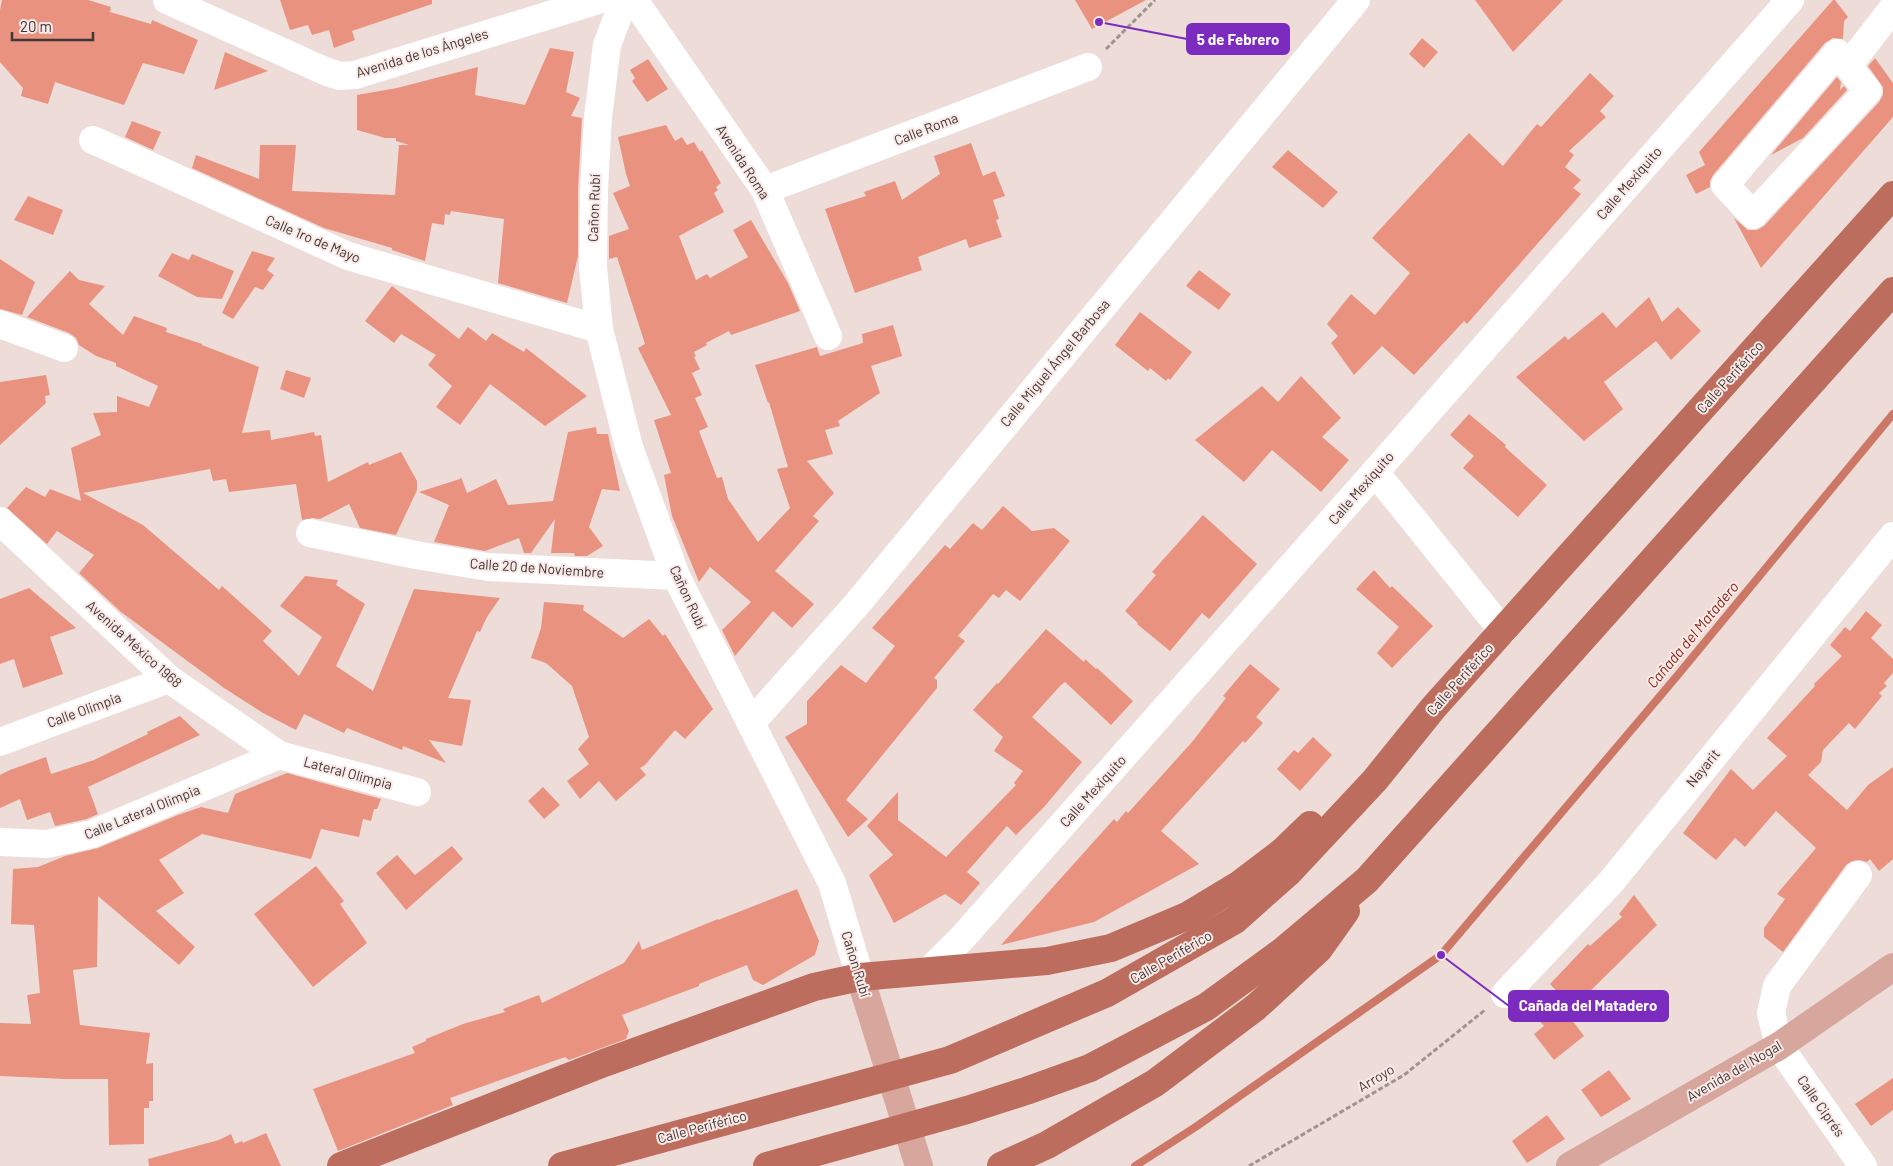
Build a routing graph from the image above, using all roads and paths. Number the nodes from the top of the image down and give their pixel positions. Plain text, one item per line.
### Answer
1 (168, 0) edge
2 (598, 0) edge
3 (624, 0) edge
4 (634, 0) edge
5 (1155, 0) edge
6 (1356, 0) edge
7 (1790, 0) edge
8 (1893, 8) edge
9 (1848, 66) junction
10 (1088, 67) joint
11 (93, 140) dead end
12 (765, 190) junction
13 (1893, 195) edge
14 (1893, 291) edge
15 (0, 324) edge
16 (599, 329) junction
17 (828, 336) dead end
18 (64, 348) dead end
19 (1375, 472) junction
20 (0, 521) edge
21 (310, 533) dead end
22 (1893, 536) edge
23 (676, 576) junction
24 (1503, 632) junction
25 (169, 679) junction
26 (1434, 707) junction
27 (751, 723) junction
28 (0, 742) edge
29 (279, 755) junction
30 (417, 792) dead end
31 (0, 842) edge
32 (1858, 875) dead end
33 (1367, 880) junction
34 (1893, 967) edge
35 (929, 972) junction
36 (860, 977) junction
37 (1506, 994) joint
38 (1779, 1046) junction
39 (341, 1166) edge
40 (562, 1166) edge
41 (767, 1166) edge
42 (919, 1166) edge
43 (1001, 1166) edge
44 (1249, 1166) edge
45 (1570, 1166) edge
46 (1863, 1166) edge

1 - 2 street, Avenida de los Ángeles
3 - 16 street, Cañon Rubí
4 - 12 street, Avenida Roma
5 - 10 path
6 - 27 street, Calle Miguel Ángel Barbosa
7 - 19 street, Calle Mexiquito
8 - 9 street
9 - 9 street
10 - 12 street, Calle Roma
11 - 16 street, Calle 1ro de Mayo
12 - 17 street, Avenida Roma
13 - 24 highway, Calle Periférico
14 - 33 highway
15 - 18 street
16 - 23 street, Cañon Rubí
19 - 24 street
19 - 35 street, Calle Mexiquito
20 - 25 street, Avenida México 1968
21 - 23 street, Calle 20 de Noviembre
22 - 37 street, Nayarit
23 - 27 street, Cañon Rubí
24 - 26 highway, Calle Periférico
25 - 28 street, Calle Olimpia
25 - 29 street, Avenida México 1968
26 - 35 highway
26 - 40 highway, Calle Periférico
27 - 36 street, Cañon Rubí
29 - 30 street, Lateral Olimpia
29 - 31 street, Calle Lateral Olimpia
32 - 38 street
33 - 41 highway
33 - 43 highway
34 - 38 main road, Avenida del Nogal
35 - 36 highway
36 - 39 highway
36 - 42 main road, Cañon Rubí
37 - 44 path, Arroyo
38 - 45 main road, Avenida del Nogal
38 - 46 street, Calle Ciprés

